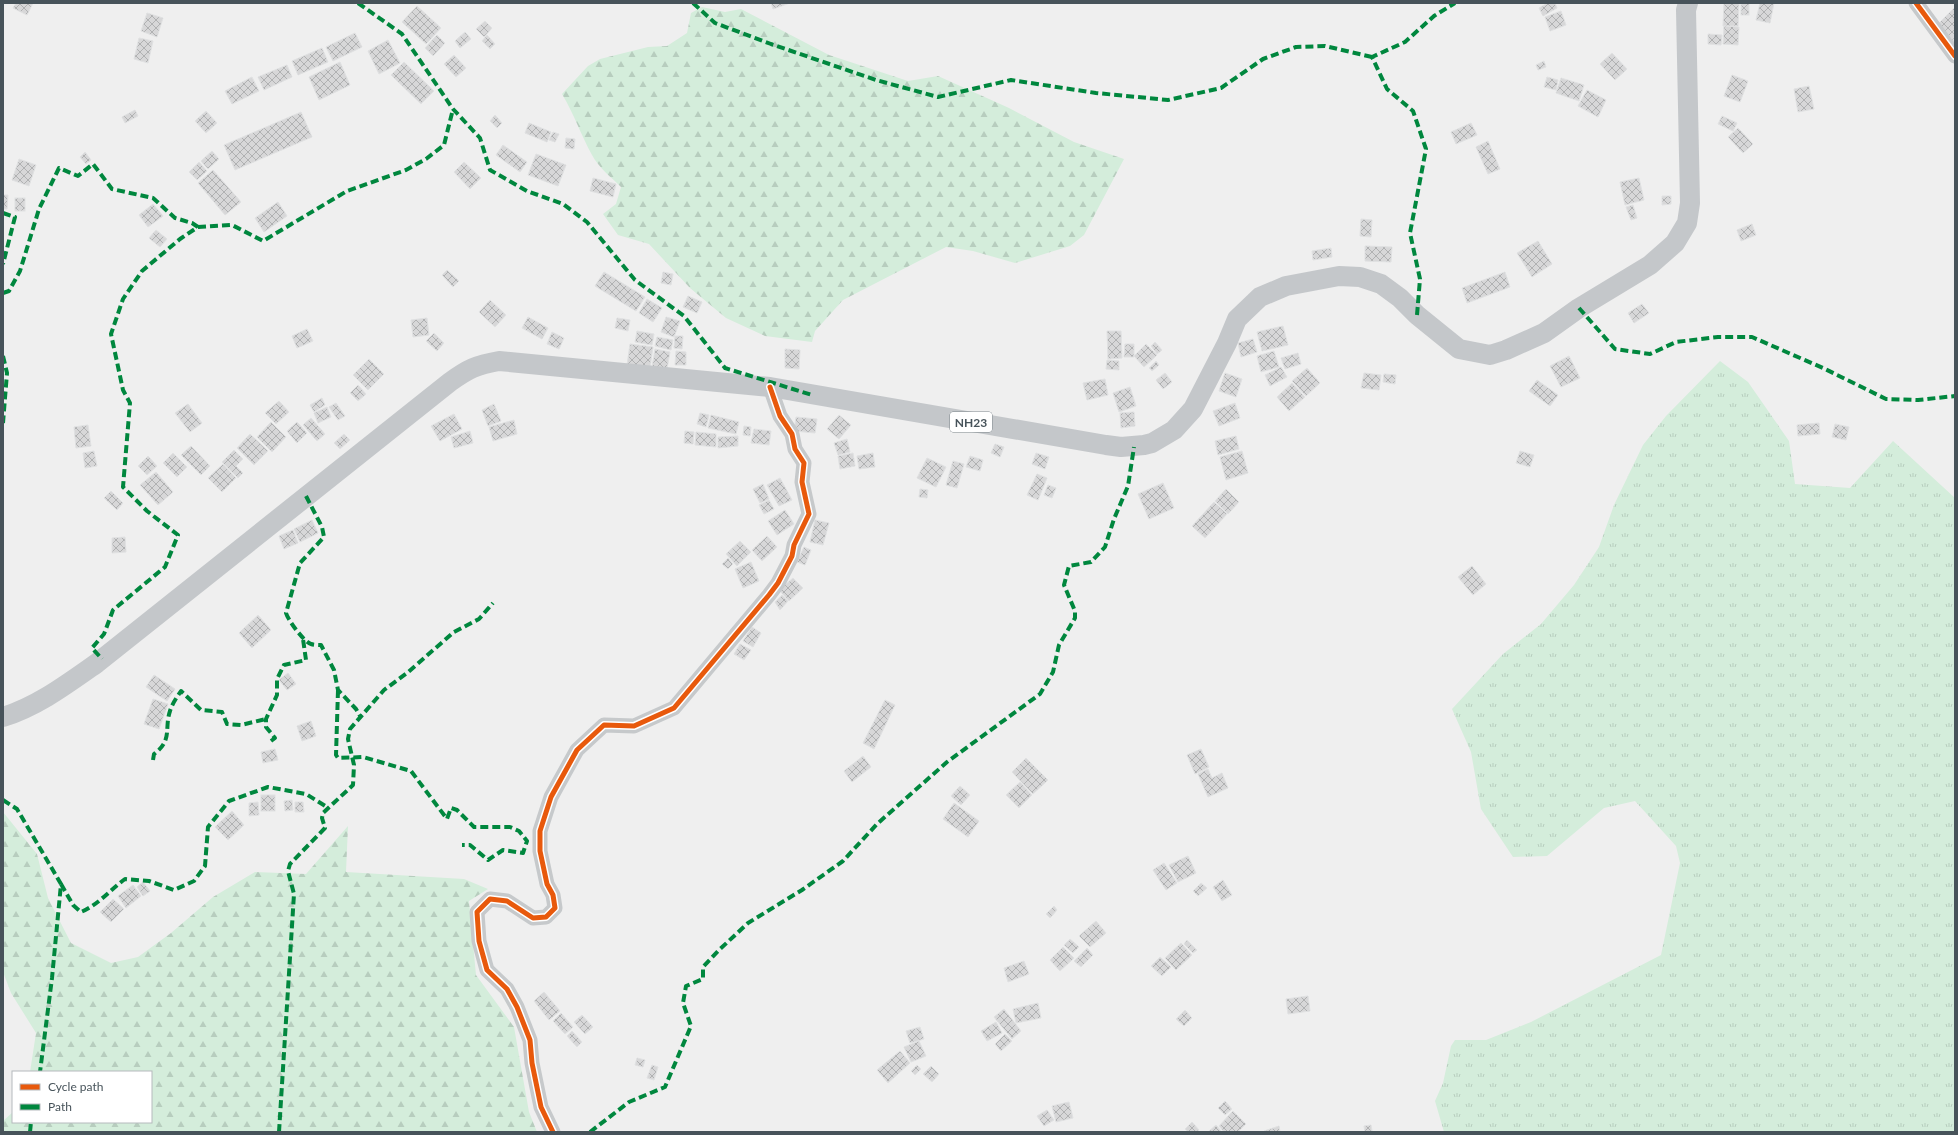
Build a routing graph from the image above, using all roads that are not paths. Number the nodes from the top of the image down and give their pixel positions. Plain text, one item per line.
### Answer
1 (1688, 3) edge
2 (1916, 3) edge
3 (1955, 56) edge
4 (770, 388) junction
5 (3, 717) edge
6 (553, 1132) edge

1 - 4 main road, NH23
2 - 3 street
4 - 5 main road, NH23
4 - 6 street

